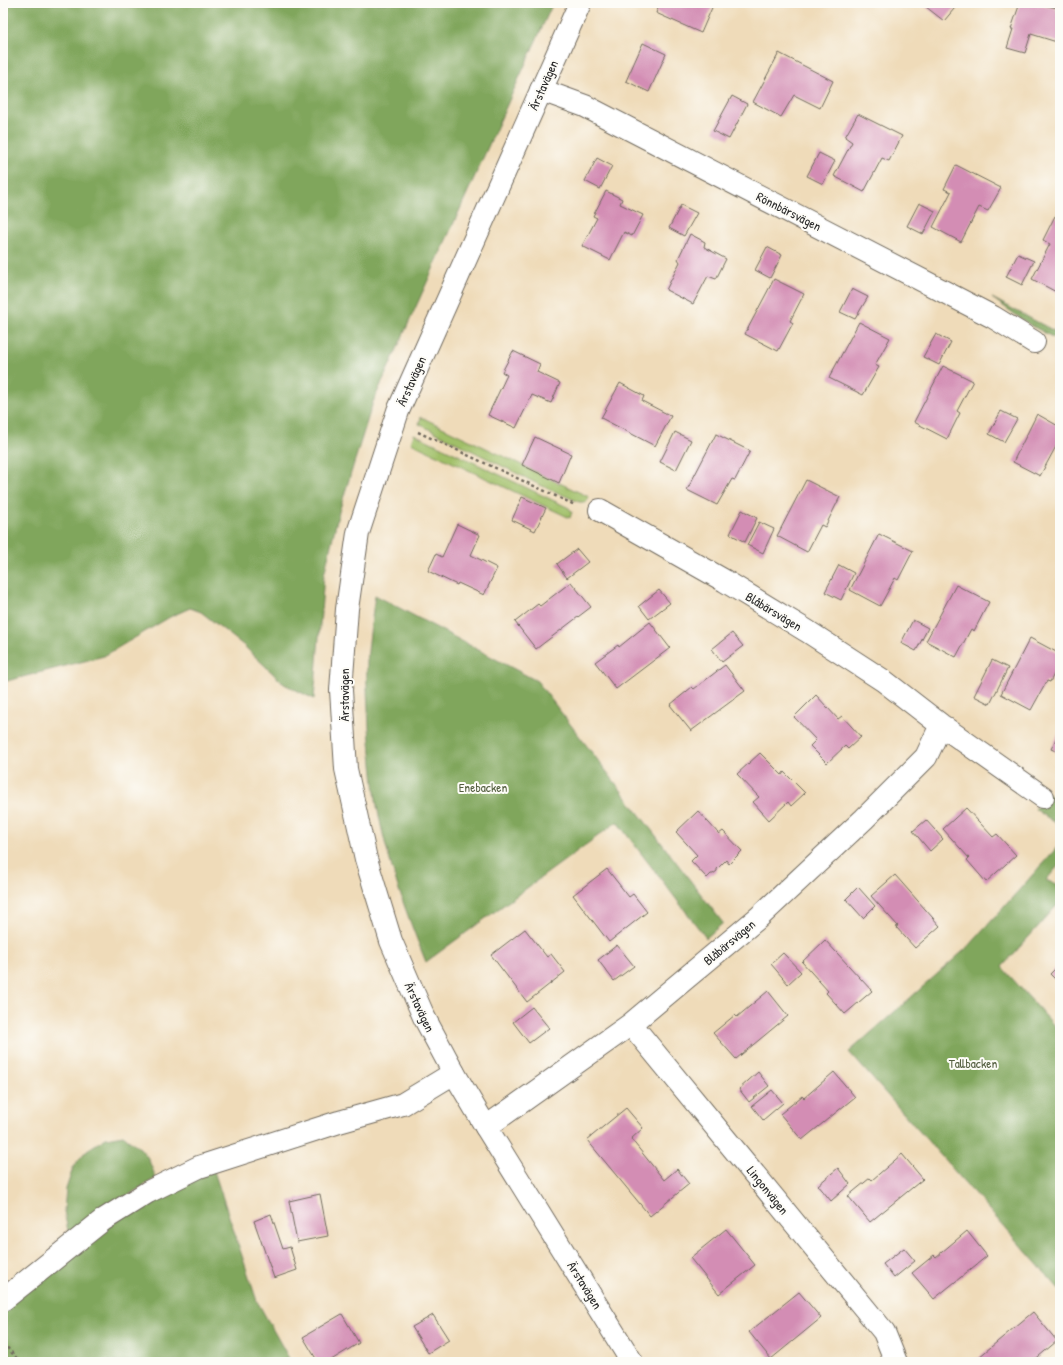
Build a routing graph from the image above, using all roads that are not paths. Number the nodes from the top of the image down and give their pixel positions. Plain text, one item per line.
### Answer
1 (580, 3) edge
2 (541, 90) junction
3 (1034, 342) dead end
4 (600, 510) dead end
5 (941, 725) junction
6 (1043, 797) dead end
7 (631, 1024) junction
8 (454, 1073) junction
9 (486, 1127) junction
10 (3, 1300) edge
11 (632, 1362) edge
12 (896, 1362) edge

1 - 2 street, Ärstavägen
2 - 3 street, Rönnbärsvägen
2 - 8 street, Ärstavägen
4 - 5 street, Blåbärsvägen
5 - 6 street, Blåbärsvägen
5 - 7 street, Blåbärsvägen
7 - 9 street, Blåbärsvägen
7 - 12 street, Lingonvägen
8 - 9 street, Ärstavägen
8 - 10 street
9 - 11 street, Ärstavägen

